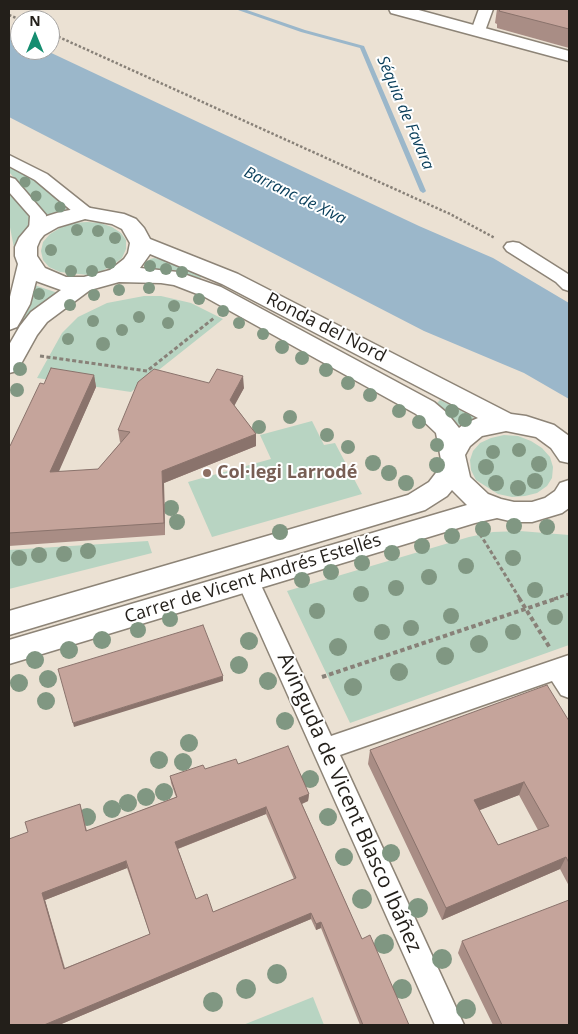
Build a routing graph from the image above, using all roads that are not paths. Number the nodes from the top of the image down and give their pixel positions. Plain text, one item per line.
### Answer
1 (397, 9) edge
2 (486, 9) edge
3 (478, 31) junction
4 (569, 56) edge
5 (9, 160) edge
6 (9, 182) edge
7 (85, 213) junction
8 (38, 230) junction
9 (140, 243) junction
10 (513, 247) road end
11 (28, 264) junction
12 (118, 275) junction
13 (566, 281) edge
14 (84, 284) junction
15 (9, 322) edge
16 (11, 356) edge
17 (506, 422) junction
18 (569, 454) edge
19 (453, 462) junction
20 (564, 502) edge
21 (497, 508) junction
22 (248, 581) junction
23 (9, 623) edge
24 (9, 652) edge
25 (562, 668) edge
26 (324, 749) junction
27 (450, 1025) edge

1 - 3 street
2 - 3 street
3 - 4 street
5 - 7 street
6 - 8 street
7 - 8 street
7 - 9 street
8 - 11 street
9 - 12 street
9 - 17 street, Ronda del Nord
10 - 13 street
11 - 14 street
11 - 15 street
12 - 14 street
12 - 19 street, Ronda del Nord
14 - 16 street
17 - 18 street
17 - 19 street, Carrer de Vicent Andrés Estellés
19 - 21 street, Ronda del Nord
19 - 23 street, Carrer de Vicent Andrés Estellés
20 - 21 street
21 - 22 street, Carrer de Vicent Andrés Estellés
22 - 24 street, Carrer de Vicent Andrés Estellés
22 - 26 street, Avinguda de Vicent Blasco Ibáñez
25 - 26 street
26 - 27 street, Avinguda de Vicent Blasco Ibáñez

